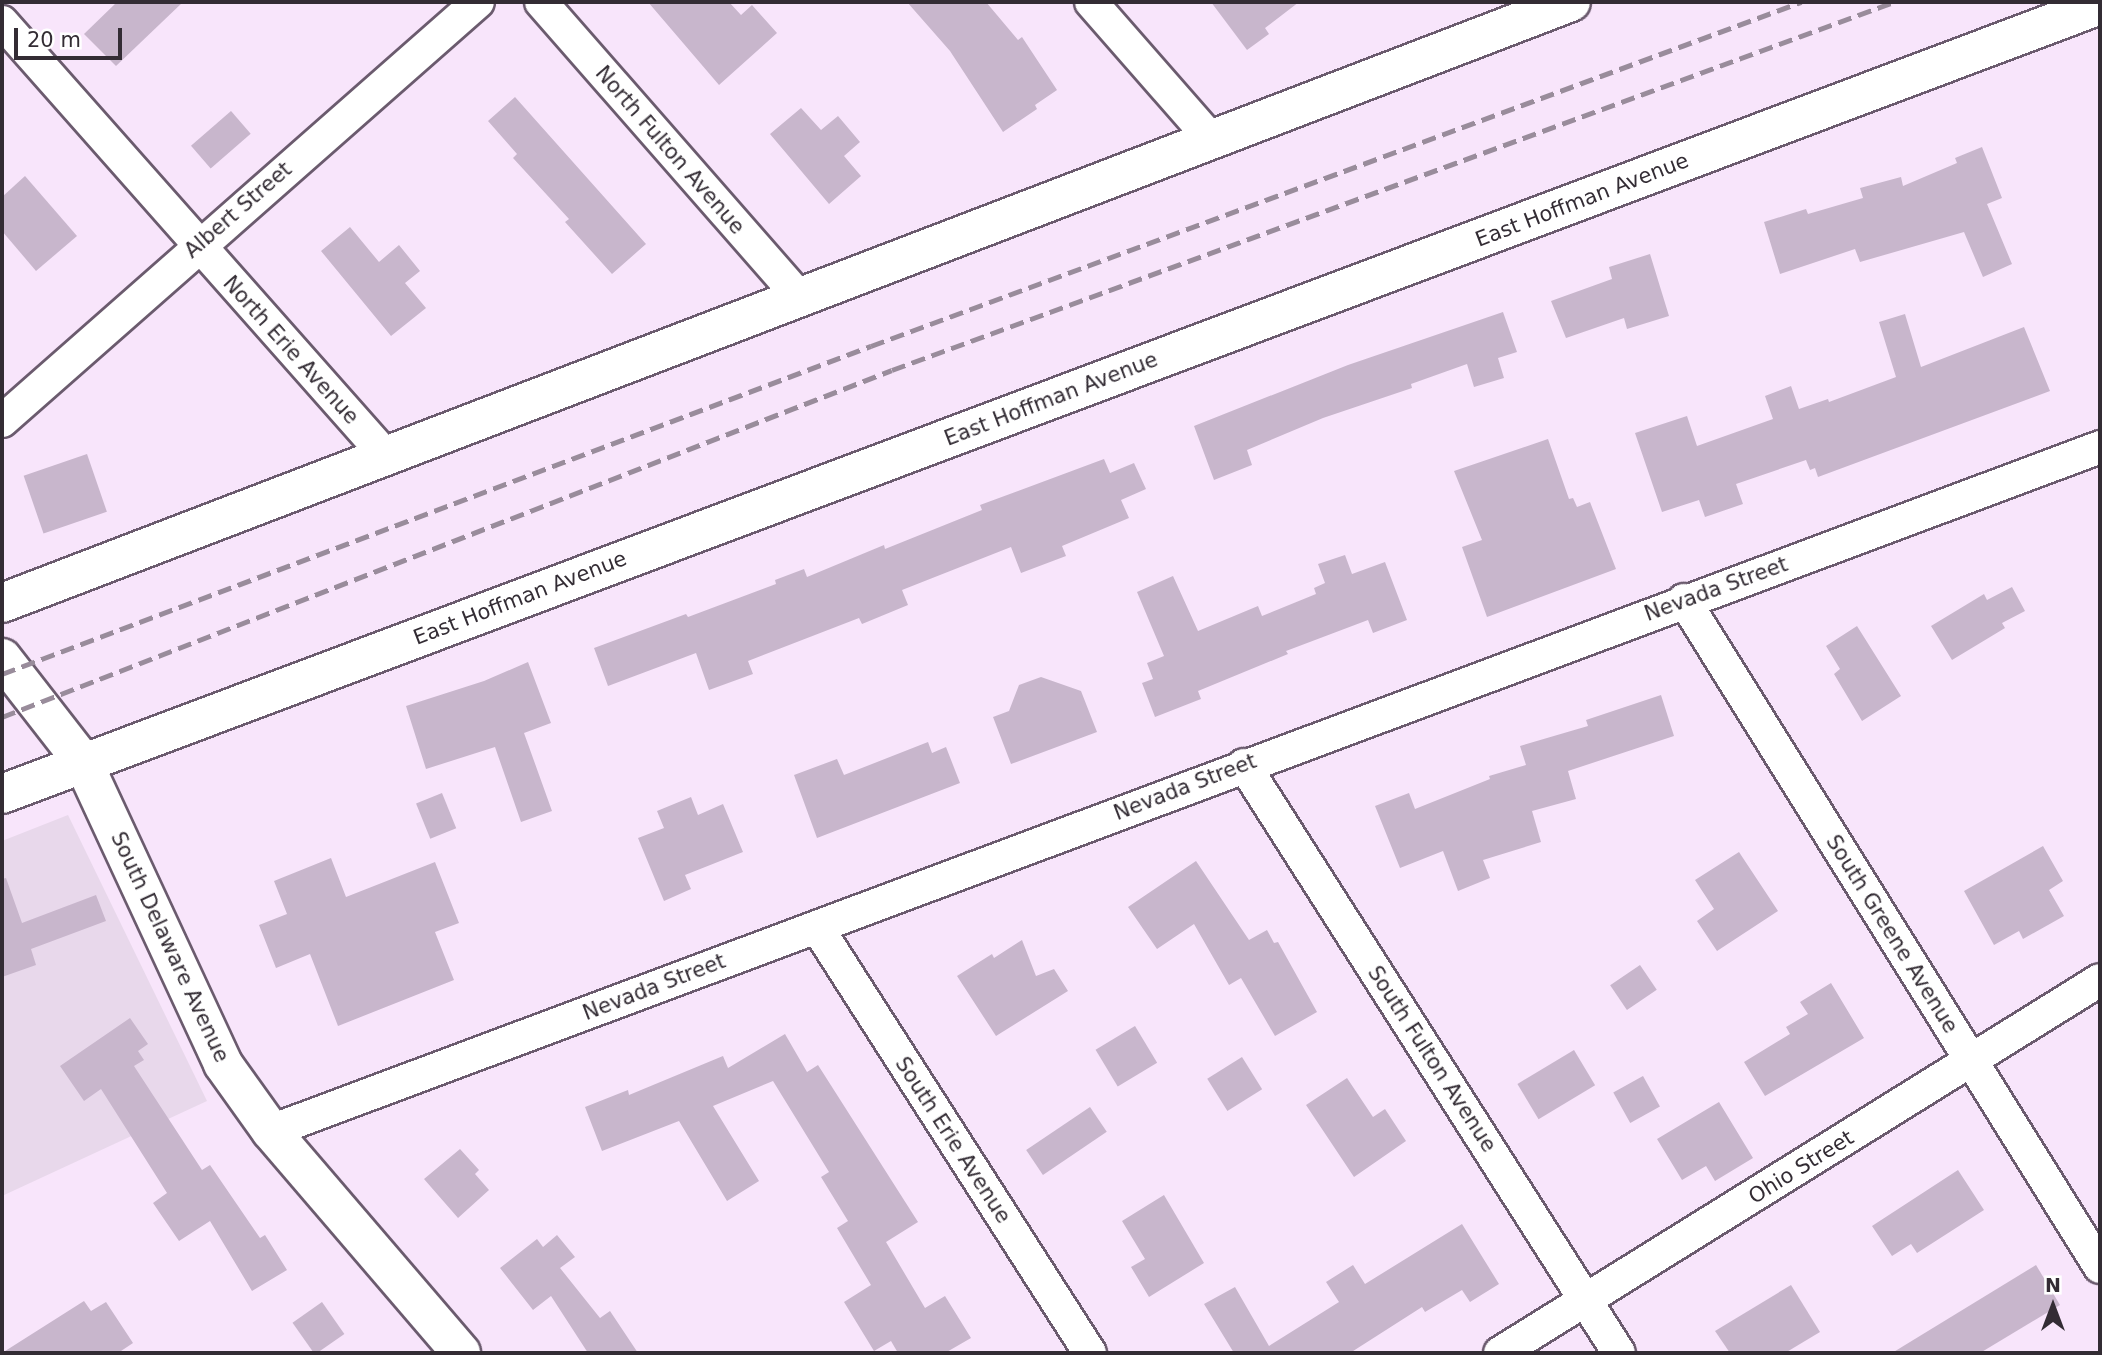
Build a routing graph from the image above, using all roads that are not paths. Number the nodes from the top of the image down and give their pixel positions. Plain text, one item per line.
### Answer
1 (478, 2) edge
2 (541, 2) edge
3 (1091, 2) edge
4 (1571, 2) edge
5 (2100, 5) edge
6 (2, 22) edge
7 (1212, 140) junction
8 (197, 245) junction
9 (799, 297) junction
10 (2, 421) edge
11 (2100, 447) edge
12 (386, 456) junction
13 (1684, 600) junction
14 (2, 603) edge
15 (2, 658) edge
16 (83, 762) junction
17 (1244, 765) junction
18 (2, 794) edge
19 (817, 927) junction
20 (2100, 980) edge
21 (1971, 1062) junction
22 (271, 1131) junction
23 (2100, 1267) edge
24 (1586, 1300) junction
25 (461, 1353) edge
26 (1090, 1353) edge
27 (1500, 1353) edge
28 (1619, 1353) edge

1 - 8 street, Albert Street
2 - 9 street, North Fulton Avenue
3 - 7 street
4 - 7 street
5 - 16 street, East Hoffman Avenue
6 - 8 street, North Erie Avenue
7 - 9 street
8 - 10 street, Albert Street
8 - 12 street, North Erie Avenue
9 - 12 street
11 - 13 street, Nevada Street
12 - 14 street
13 - 17 street, Nevada Street
13 - 21 street, South Greene Avenue
15 - 16 street, South Delaware Avenue
16 - 18 street, East Hoffman Avenue
16 - 22 street, South Delaware Avenue
17 - 19 street, Nevada Street
17 - 24 street, South Fulton Avenue
19 - 22 street, Nevada Street
19 - 26 street, South Erie Avenue
20 - 21 street, Ohio Street
21 - 23 street, South Greene Avenue
21 - 24 street, Ohio Street
22 - 25 street, South Delaware Avenue
24 - 27 street, Ohio Street
24 - 28 street, South Fulton Avenue

